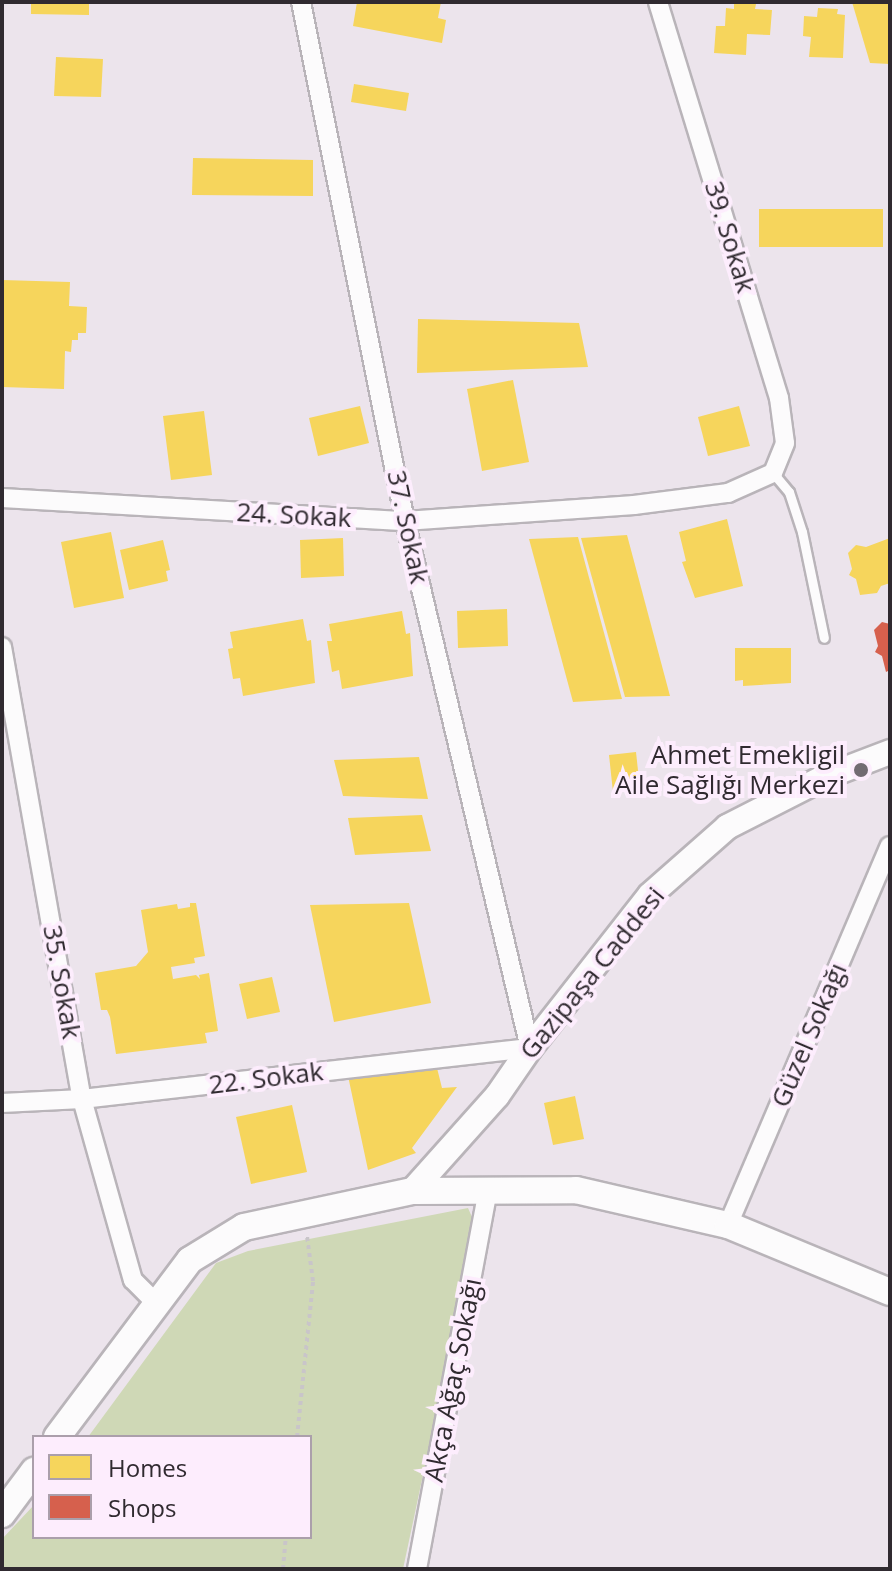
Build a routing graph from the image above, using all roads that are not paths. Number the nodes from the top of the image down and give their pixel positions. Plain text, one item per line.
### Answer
1 (301, 2) edge
2 (658, 2) edge
3 (773, 473) junction
4 (2, 498) edge
5 (405, 521) junction
6 (824, 638) dead end
7 (2, 647) edge
8 (890, 752) edge
9 (890, 846) edge
10 (530, 1048) junction
11 (82, 1099) junction
12 (2, 1103) edge
13 (412, 1191) junction
14 (488, 1191) junction
15 (728, 1225) junction
16 (890, 1292) edge
17 (157, 1304) junction
18 (59, 1435) edge
19 (32, 1474) edge
20 (3, 1513) edge
21 (417, 1569) edge

1 - 5 street, 37. Sokak
2 - 3 street, 39. Sokak
3 - 5 street, 24. Sokak
3 - 6 lane
4 - 5 street, 24. Sokak
5 - 10 street, 37. Sokak
7 - 11 street, 35. Sokak
8 - 10 street, Gazipaşa Caddesi
9 - 15 street, Güzel Sokağı
10 - 11 street, 22. Sokak
10 - 13 street, Gazipaşa Caddesi
11 - 12 street, 22. Sokak
11 - 17 street, 35. Sokak
13 - 14 main road
13 - 17 main road
14 - 15 main road
14 - 21 street, Akça Ağaç Sokağı
15 - 16 main road
17 - 18 main road
19 - 20 main road

